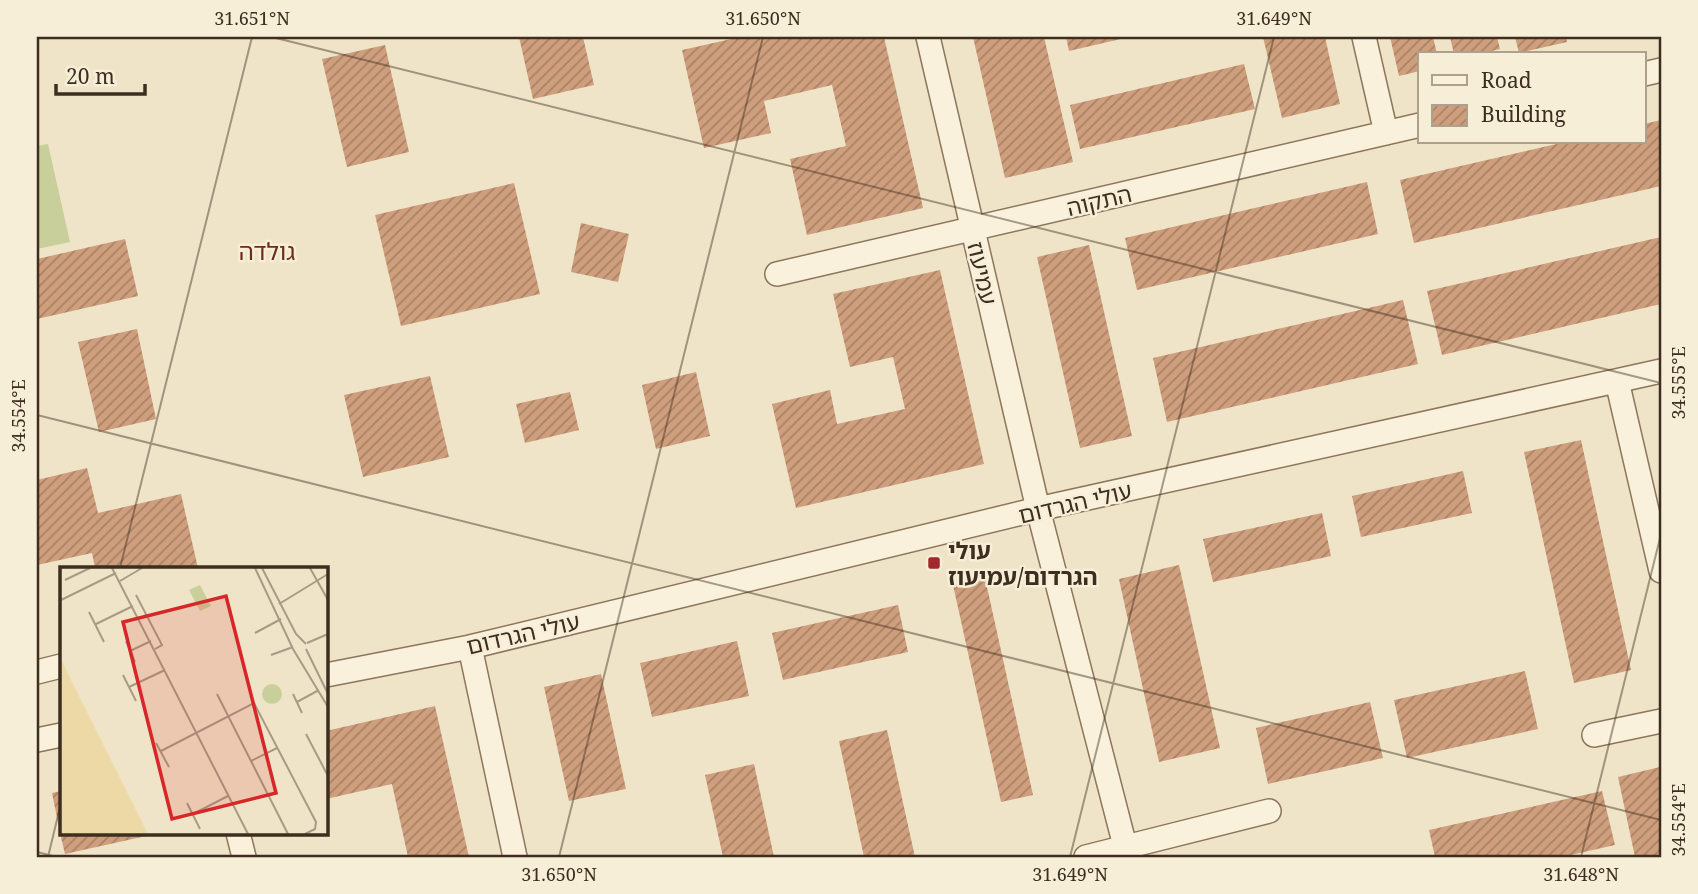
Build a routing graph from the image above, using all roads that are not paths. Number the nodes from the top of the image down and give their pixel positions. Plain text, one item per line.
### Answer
1 (928, 37) edge
2 (1363, 37) edge
3 (1418, 125) edge
4 (1386, 133) junction
5 (973, 229) junction
6 (777, 274) dead end
7 (1661, 372) edge
8 (1617, 381) junction
9 (1038, 509) junction
10 (1661, 571) edge
11 (470, 647) junction
12 (60, 666) edge
13 (37, 672) edge
14 (327, 675) edge
15 (1661, 720) edge
16 (60, 735) edge
17 (1594, 735) dead end
18 (37, 740) edge
19 (1269, 811) dead end
20 (238, 834) edge
21 (1125, 846) junction
22 (244, 857) edge
23 (515, 857) edge
24 (1086, 857) edge

1 - 5 street, עמיעוז
2 - 4 street
3 - 4 street, התקוה
4 - 5 street, התקוה
5 - 6 street, התקוה
5 - 9 street, עמיעוז
7 - 8 street, עולי הגרדום
8 - 9 street, עולי הגרדום
8 - 10 street
9 - 11 street, עולי הגרדום
9 - 21 street, עמיעוז
11 - 14 street, עולי הגרדום
11 - 23 street
12 - 13 street
15 - 17 street
16 - 18 street
19 - 21 street
20 - 22 street
21 - 24 street

